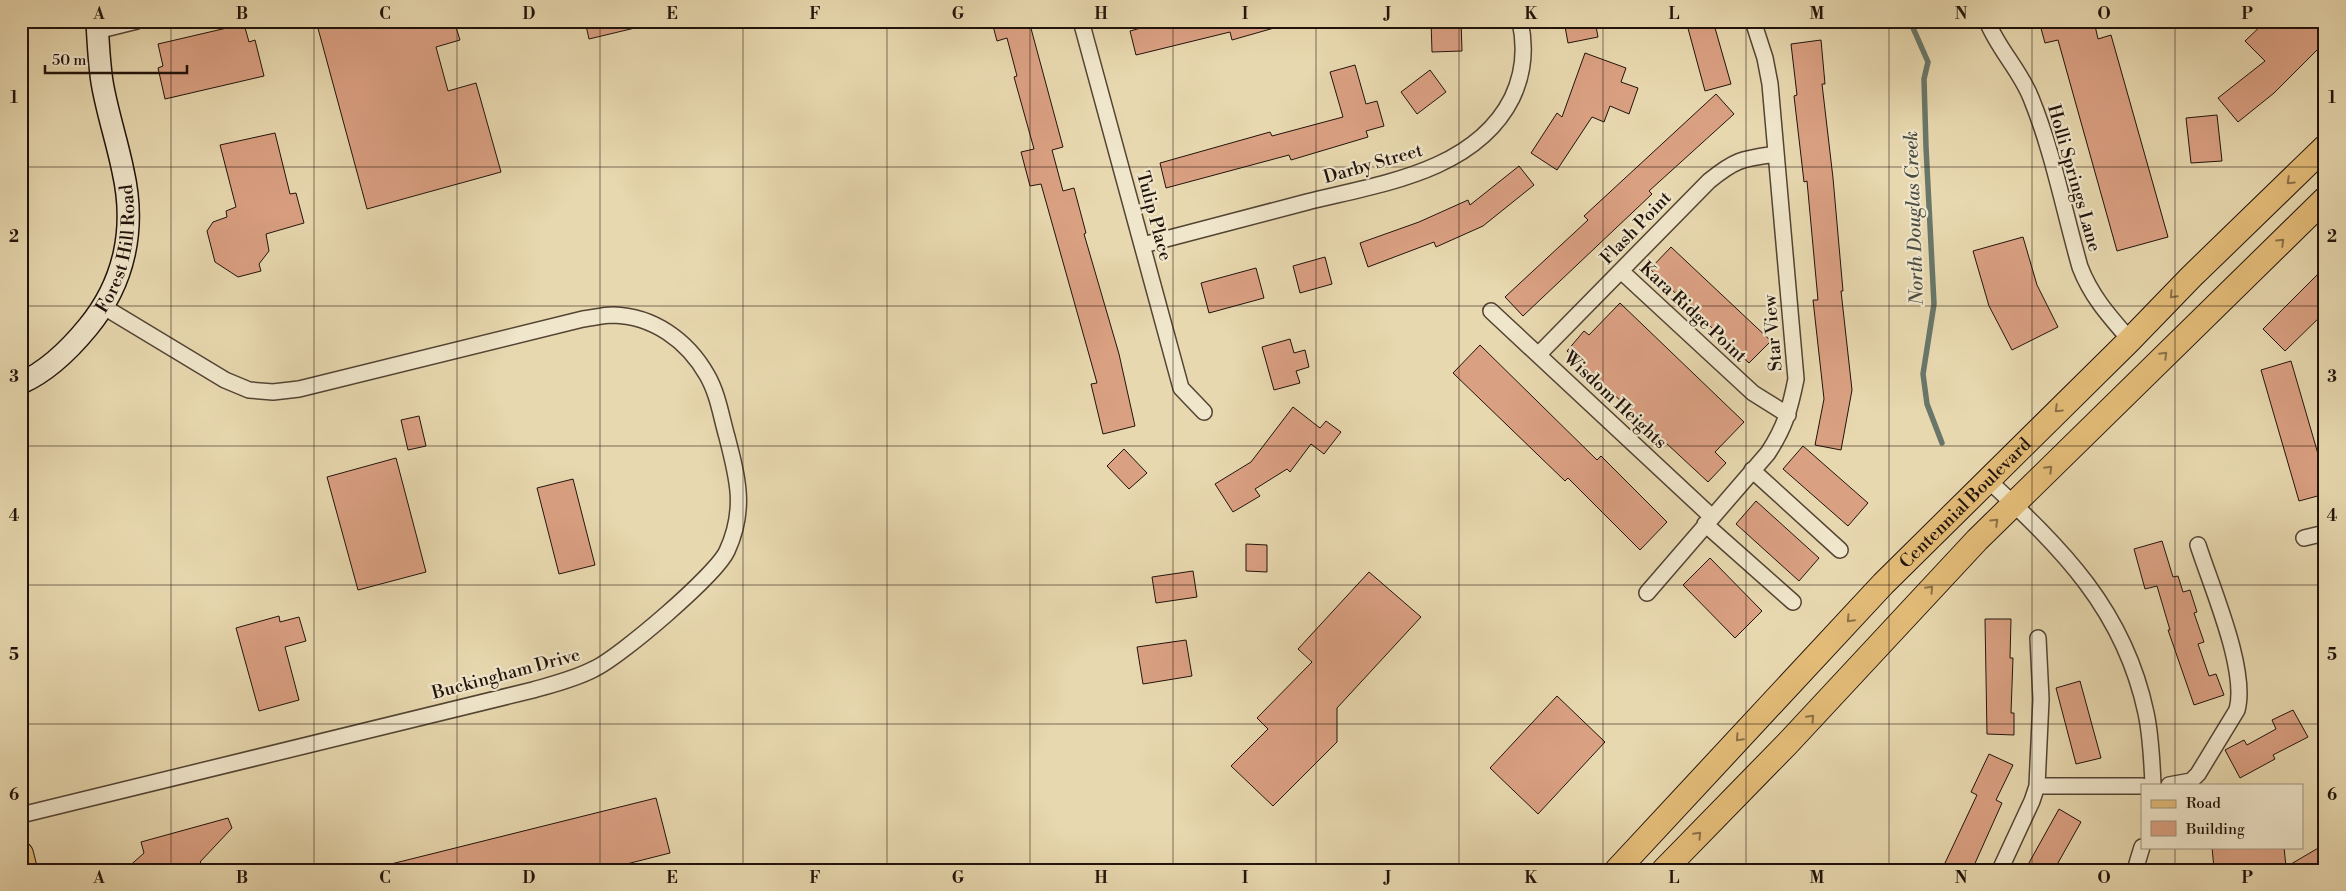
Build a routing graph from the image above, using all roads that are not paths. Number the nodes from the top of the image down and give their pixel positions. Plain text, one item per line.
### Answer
1 (137, 21) edge
2 (1081, 21) edge
3 (1520, 21) edge
4 (1753, 21) edge
5 (1987, 21) edge
6 (97, 26) edge
7 (2325, 147) edge
8 (1776, 154) junction
9 (2325, 199) edge
10 (1143, 245) junction
11 (1621, 271) junction
12 (104, 307) junction
13 (1492, 311) dead end
14 (2130, 340) junction
15 (1539, 354) junction
16 (21, 382) edge
17 (1204, 412) dead end
18 (1788, 415) junction
19 (1752, 470) junction
20 (1982, 483) junction
21 (2014, 504) junction
22 (1708, 520) junction
23 (2325, 533) edge
24 (2304, 538) dead end
25 (2198, 545) dead end
26 (1840, 550) dead end
27 (1647, 593) dead end
28 (1793, 602) dead end
29 (2038, 638) dead end
30 (2153, 784) edge
31 (2174, 784) edge
32 (2037, 786) junction
33 (2141, 786) edge
34 (21, 815) edge
35 (2142, 848) edge
36 (21, 854) edge
37 (25, 870) edge
38 (1617, 870) edge
39 (1664, 870) edge
40 (2000, 870) edge
41 (2135, 870) edge

1 - 6 street
2 - 10 street, Tulip Place
3 - 10 street, Darby Street
4 - 8 street, Star View
5 - 14 street, Holli Springs Lane
6 - 12 street, Forest Hill Road
7 -> 14 main road, Centennial Boulevard
8 - 11 street, Flash Point
8 - 18 street, Star View
21 -> 9 main road, Centennial Boulevard
10 - 17 street, Tulip Place
11 - 15 street, Flash Point
11 - 18 street, Kara Ridge Point
12 - 16 street, Forest Hill Road
12 - 34 street, Buckingham Drive
13 - 15 street, Wisdom Heights
14 -> 20 main road, Centennial Boulevard
15 - 22 street, Wisdom Heights
18 - 19 street, Star View
19 - 22 street, Star View
19 - 26 street
20 - 21 street
20 -> 38 main road, Centennial Boulevard
21 - 30 street
39 -> 21 main road, Centennial Boulevard
22 - 27 street, Star View
22 - 28 street, Wisdom Heights
23 - 24 street
25 - 31 street
29 - 32 street
32 - 33 street
32 - 40 street
35 - 41 street
36 - 37 main road

